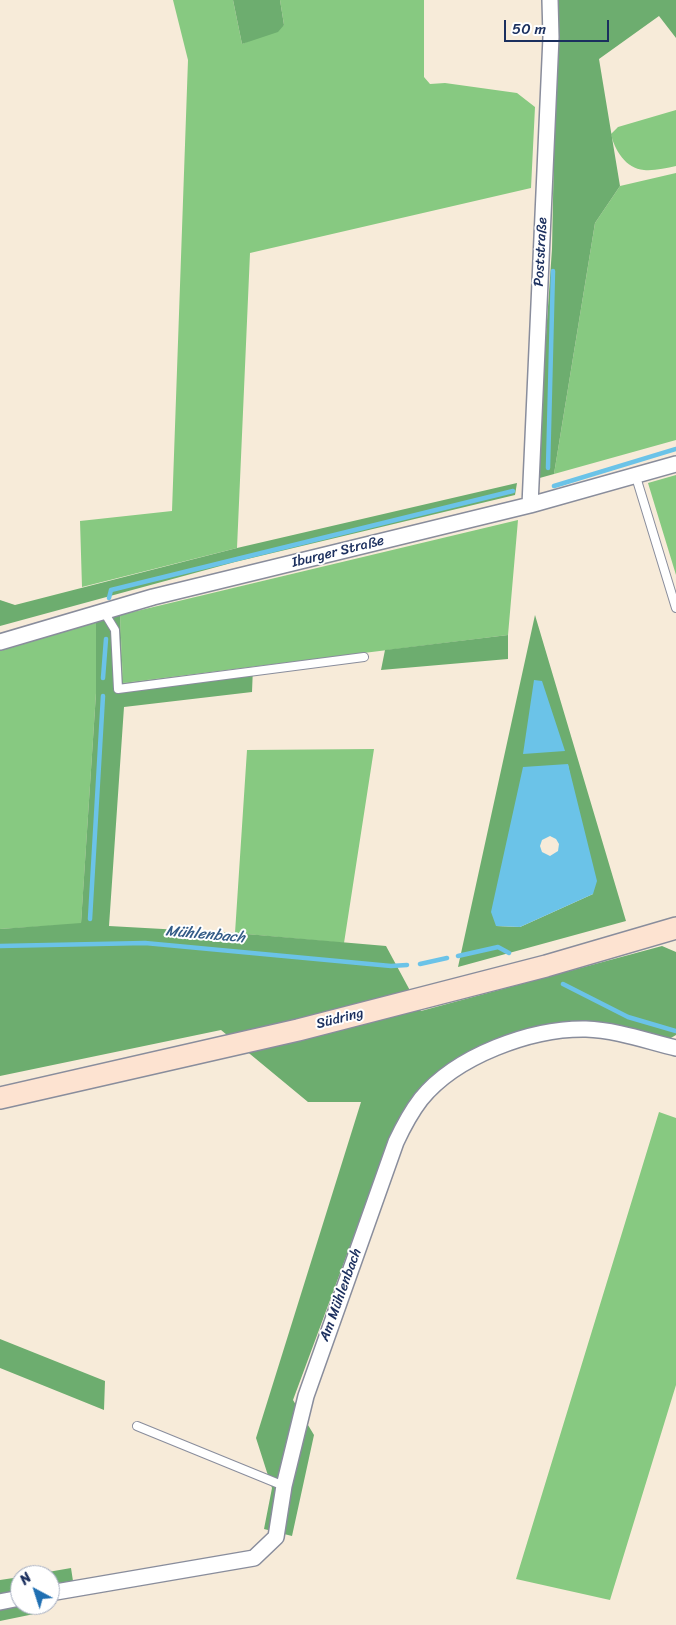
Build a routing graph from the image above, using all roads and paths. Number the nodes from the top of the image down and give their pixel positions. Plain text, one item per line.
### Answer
1 (550, 0) edge
2 (676, 464) edge
3 (636, 477) junction
4 (530, 505) junction
5 (676, 608) edge
6 (104, 612) junction
7 (0, 642) edge
8 (364, 657) dead end
9 (676, 928) edge
10 (676, 1048) edge
11 (0, 1098) edge
12 (137, 1426) dead end
13 (284, 1486) junction
14 (60, 1591) edge

1 - 4 street, Poststraße
2 - 3 street, Iburger Straße
3 - 4 street, Iburger Straße
3 - 5 lane
4 - 6 street, Iburger Straße
6 - 7 street, Iburger Straße
6 - 8 lane
9 - 11 main road, Südring
10 - 13 street, Am Mühlenbach
12 - 13 lane
13 - 14 street, Am Mühlenbach

